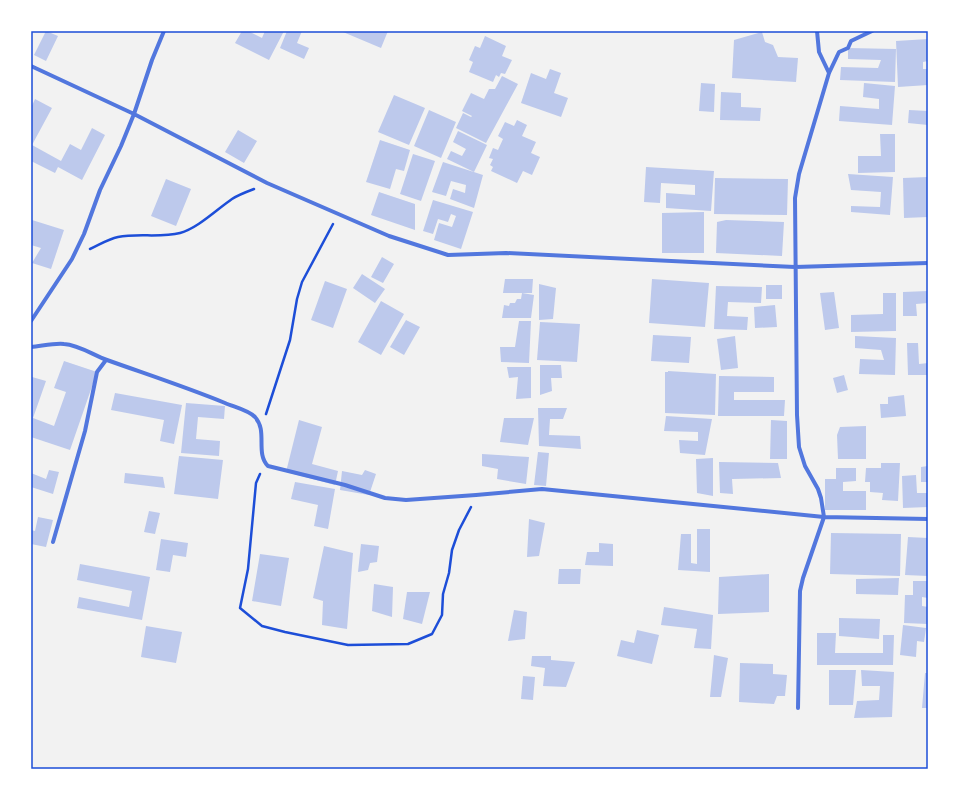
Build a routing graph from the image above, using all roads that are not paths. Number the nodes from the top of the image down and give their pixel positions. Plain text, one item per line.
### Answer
1 (164, 31) edge
2 (817, 31) edge
3 (872, 31) edge
4 (31, 66) edge
5 (829, 73) junction
6 (134, 114) junction
7 (928, 263) edge
8 (795, 267) junction
9 (31, 321) edge
10 (31, 347) edge
11 (106, 360) junction
12 (824, 517) junction
13 (928, 519) edge
14 (53, 542) dead end
15 (798, 708) dead end

1 - 6 street
2 - 5 street
3 - 5 street
4 - 6 street
5 - 8 street
6 - 8 street
6 - 9 street
7 - 8 street
8 - 12 street
10 - 11 street
11 - 12 street
11 - 14 street
12 - 13 street
12 - 15 street

